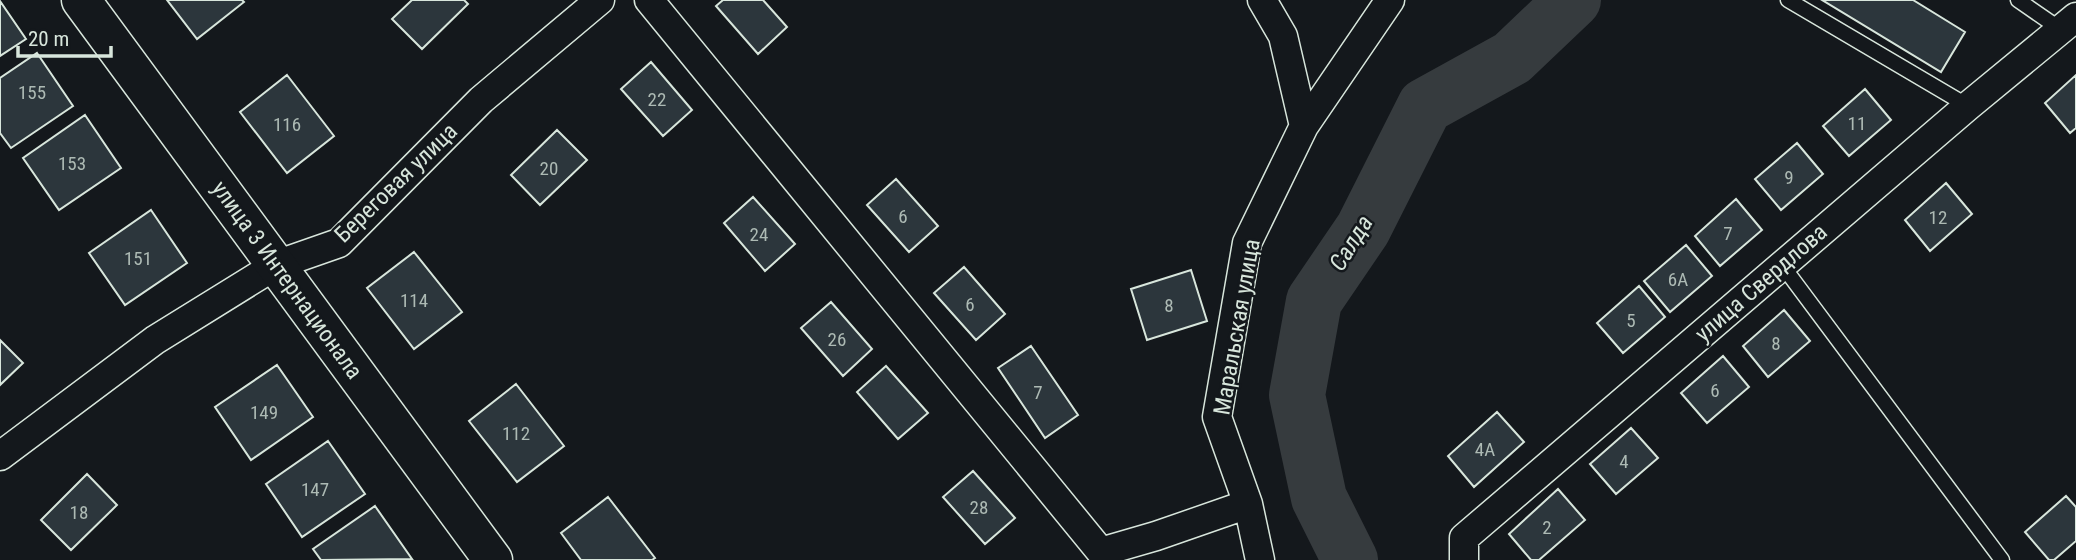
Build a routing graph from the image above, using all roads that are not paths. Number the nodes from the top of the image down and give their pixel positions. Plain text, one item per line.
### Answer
1 (81, 0) edge
2 (600, 0) edge
3 (649, 0) edge
4 (1262, 0) edge
5 (1390, 0) edge
6 (1788, 0) edge
7 (2018, 0) edge
8 (2068, 23) edge
9 (1968, 106) junction
10 (1304, 126) junction
11 (276, 265) junction
12 (1782, 265) junction
13 (0, 456) edge
14 (1248, 504) junction
15 (493, 560) edge
16 (1260, 560) edge
17 (1464, 560) edge
18 (2001, 560) edge

1 - 11 main road, улица 3 Интернационала
2 - 11 street, Береговая улица
3 - 14 street
4 - 10 street
5 - 10 street, Маральская улица
6 - 9 lane
7 - 8 lane
8 - 9 street, улица Свердлова
9 - 12 street, улица Свердлова
10 - 14 street, Маральская улица
11 - 13 street, Береговая улица
11 - 15 main road, улица 3 Интернационала
12 - 17 street, улица Свердлова
12 - 18 lane
14 - 16 street, Маральская улица

